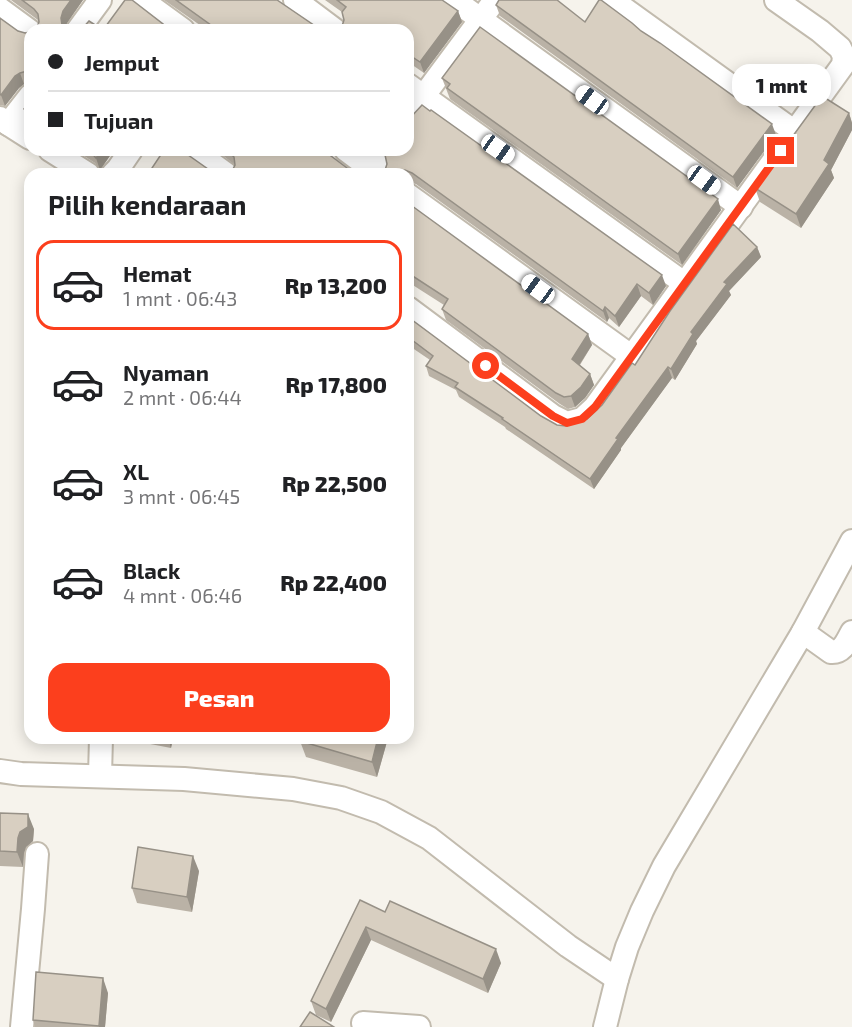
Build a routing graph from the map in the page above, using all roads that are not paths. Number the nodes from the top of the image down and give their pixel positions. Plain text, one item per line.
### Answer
1 (100, 0) edge
2 (142, 0) edge
3 (295, 0) edge
4 (454, 0) edge
5 (495, 0) edge
6 (612, 0) edge
7 (776, 0) edge
8 (0, 9) edge
9 (480, 19) junction
10 (82, 24) edge
11 (175, 24) edge
12 (327, 24) edge
13 (24, 27) edge
14 (416, 90) edge
15 (24, 102) edge
16 (4, 121) edge
17 (795, 132) junction
18 (24, 134) edge
19 (60, 156) edge
20 (201, 156) edge
21 (353, 156) edge
22 (78, 168) edge
23 (218, 168) edge
24 (367, 168) edge
25 (414, 199) edge
26 (741, 207) junction
27 (684, 282) junction
28 (414, 312) edge
29 (631, 356) junction
30 (852, 541) edge
31 (803, 632) junction
32 (852, 632) edge
33 (101, 744) edge
34 (0, 771) edge
35 (100, 776) junction
36 (37, 854) dead end
37 (617, 979) junction
38 (607, 1021) edge
39 (363, 1023) dead end
40 (22, 1027) edge
41 (419, 1027) edge

1 - 10 street
2 - 11 street
3 - 12 street
4 - 9 street
5 - 9 street
6 - 17 street
7 - 17 street
8 - 13 street
9 - 14 street
9 - 26 street
14 - 27 street
15 - 16 street
16 - 18 street
17 - 26 street
19 - 22 street
20 - 23 street
21 - 24 street
25 - 29 street
26 - 27 street
27 - 29 street
28 - 29 street
30 - 31 street
31 - 32 street
31 - 37 street
33 - 35 street
34 - 35 street
35 - 37 street
36 - 40 street
37 - 38 street
39 - 41 street

